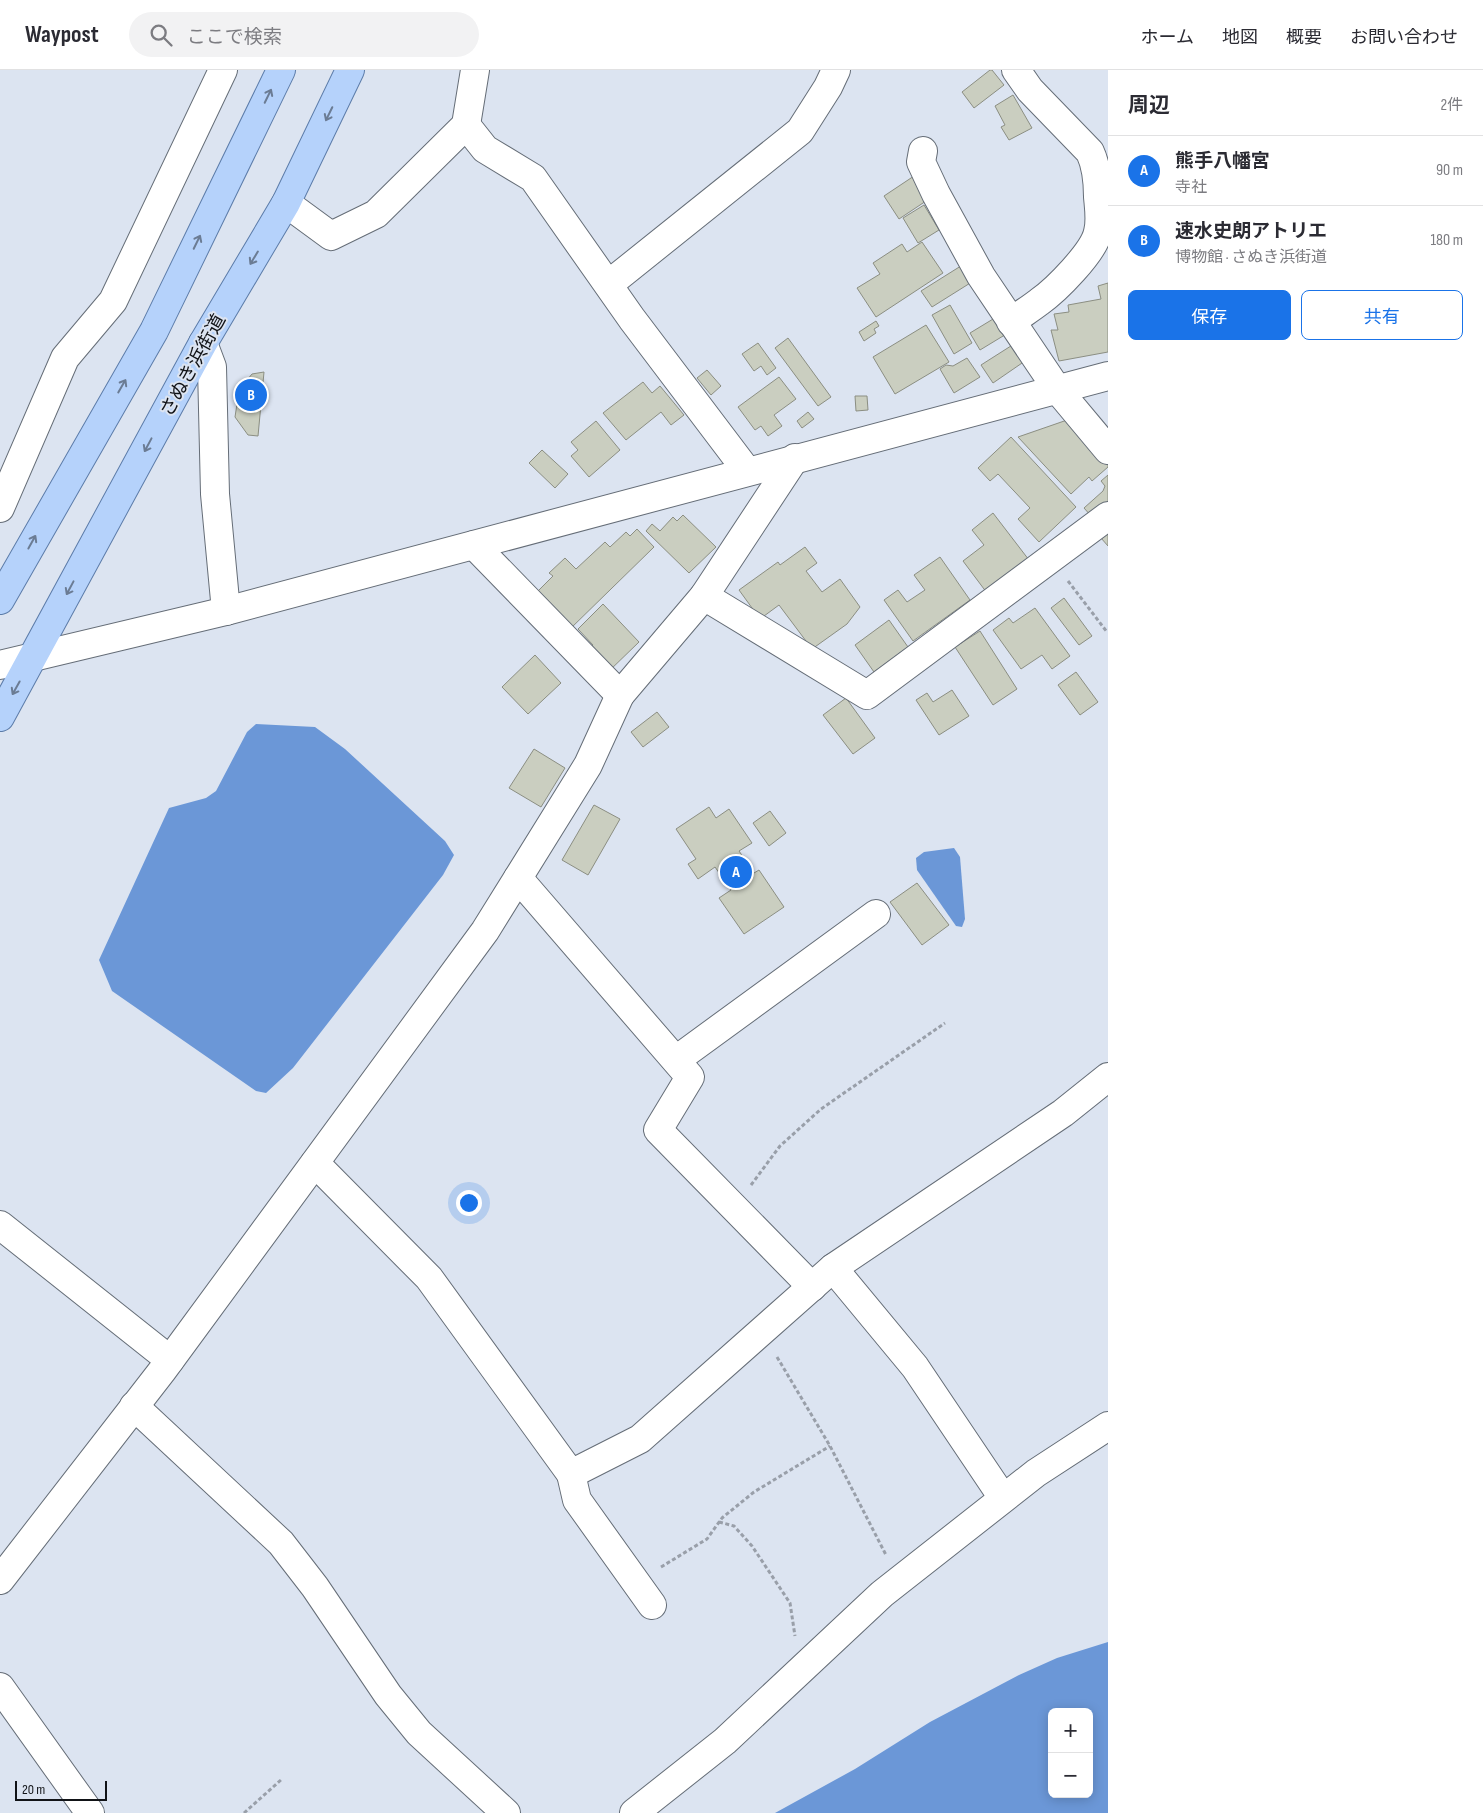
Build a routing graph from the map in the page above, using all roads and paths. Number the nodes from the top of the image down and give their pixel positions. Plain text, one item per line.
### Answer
1 (223, 70) edge
2 (281, 70) edge
3 (350, 70) edge
4 (475, 70) edge
5 (836, 70) edge
6 (1016, 70) edge
7 (466, 125) junction
8 (923, 151) dead end
9 (286, 203) junction
10 (608, 284) junction
11 (1011, 322) junction
12 (203, 343) junction
13 (1108, 376) edge
14 (1057, 389) junction
15 (1108, 450) edge
16 (796, 458) junction
17 (747, 471) junction
18 (0, 508) edge
19 (1108, 516) edge
20 (474, 545) junction
21 (1051, 558) junction
22 (704, 596) junction
23 (0, 600) edge
24 (226, 611) junction
25 (1107, 632) edge
26 (32, 658) junction
27 (0, 665) edge
28 (620, 695) junction
29 (0, 717) edge
30 (518, 878) junction
31 (876, 914) dead end
32 (944, 1023) dead end
33 (676, 1060) junction
34 (1108, 1077) edge
35 (315, 1163) junction
36 (734, 1207) junction
37 (0, 1225) edge
38 (834, 1268) junction
39 (812, 1287) junction
40 (762, 1332) junction
41 (170, 1360) junction
42 (134, 1406) junction
43 (1108, 1426) edge
44 (830, 1446) junction
45 (570, 1474) junction
46 (1003, 1498) junction
47 (719, 1522) junction
48 (0, 1580) edge
49 (899, 1580) junction
50 (636, 1583) junction
51 (652, 1605) dead end
52 (808, 1663) junction
53 (0, 1687) edge
54 (282, 1779) dead end
55 (90, 1813) edge
56 (244, 1813) edge
57 (506, 1813) edge
58 (634, 1813) edge

1 - 18 street
23 -> 2 main road
3 -> 9 main road, さぬき浜街道
4 - 7 street
5 - 10 street
6 - 11 street
7 - 9 street
7 - 10 street
8 - 11 street
9 -> 12 main road, さぬき浜街道
10 - 17 street
11 - 14 street
12 - 24 street
12 -> 26 main road, さぬき浜街道
13 - 14 street
14 - 15 street
14 - 16 street
16 - 17 street
16 - 22 street
17 - 20 street
19 - 21 street
20 - 24 street
20 - 28 street
21 - 22 street
21 - 25 path
22 - 28 street
24 - 26 street
26 - 27 street
26 -> 29 main road, さぬき浜街道
28 - 30 street
30 - 33 street
30 - 35 street
31 - 33 street
32 - 36 path
33 - 36 street
34 - 38 street
35 - 41 street
35 - 45 street
36 - 39 street
37 - 41 street
38 - 39 street
38 - 46 street
39 - 40 street
40 - 44 path
40 - 45 street
41 - 42 street
42 - 48 street
42 - 57 street
43 - 46 street
44 - 47 path
44 - 49 path
45 - 50 street
46 - 49 street
47 - 50 path
47 - 52 path
49 - 52 street
50 - 51 street
52 - 58 street
53 - 55 street
54 - 56 path

